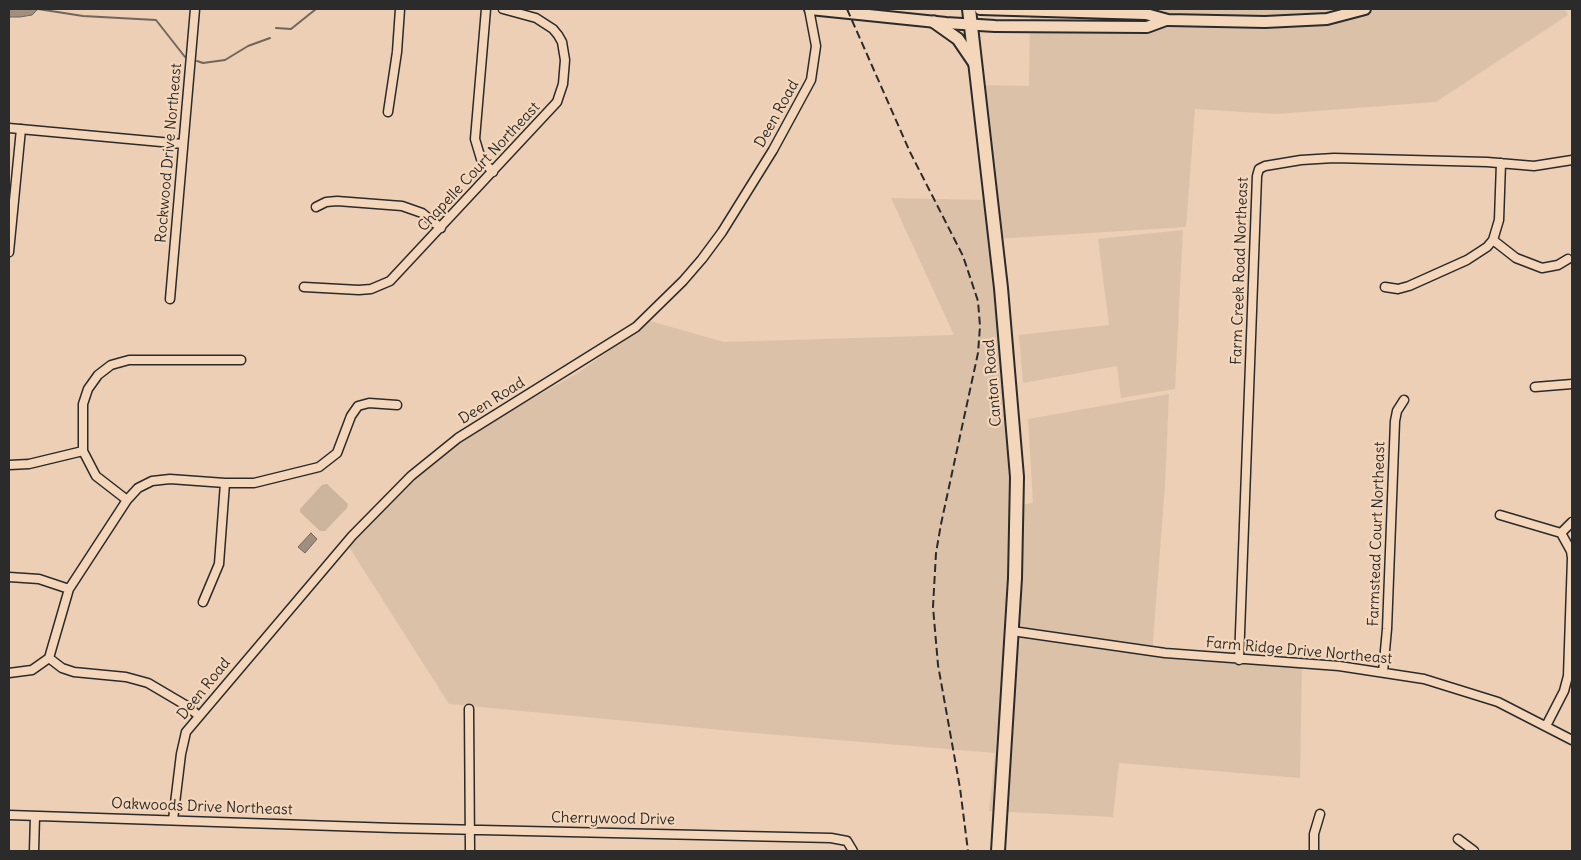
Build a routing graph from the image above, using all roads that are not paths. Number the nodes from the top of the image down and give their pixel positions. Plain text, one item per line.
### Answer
1 (195, 9) edge
2 (400, 9) edge
3 (486, 9) edge
4 (503, 9) edge
5 (809, 9) edge
6 (969, 9) edge
7 (980, 9) edge
8 (1365, 9) edge
9 (1166, 20) junction
10 (934, 22) junction
11 (970, 25) junction
12 (975, 64) junction
13 (388, 112) dead end
14 (9, 128) edge
15 (21, 129) junction
16 (184, 144) junction
17 (1572, 160) edge
18 (1501, 163) junction
19 (493, 172) junction
20 (316, 207) dead end
21 (441, 228) junction
22 (1493, 240) junction
23 (9, 252) edge
24 (1568, 259) dead end
25 (304, 287) dead end
26 (1385, 287) dead end
27 (170, 299) dead end
28 (241, 360) dead end
29 (1572, 384) edge
30 (1535, 387) dead end
31 (1404, 400) dead end
32 (397, 404) dead end
33 (83, 452) junction
34 (9, 465) edge
35 (225, 484) junction
36 (127, 500) junction
37 (1500, 515) dead end
38 (1572, 522) edge
39 (1561, 533) junction
40 (9, 577) edge
41 (69, 589) junction
42 (203, 602) dead end
43 (1012, 631) junction
44 (50, 658) junction
45 (1239, 660) junction
46 (1383, 672) junction
47 (9, 673) edge
48 (469, 709) dead end
49 (200, 716) junction
50 (1546, 726) junction
51 (1572, 740) edge
52 (1320, 814) dead end
53 (9, 815) edge
54 (35, 816) junction
55 (173, 820) junction
56 (394, 828) joint
57 (469, 830) junction
58 (1458, 839) dead end
59 (34, 851) edge
60 (470, 851) edge
61 (853, 851) edge
62 (998, 851) edge
63 (1314, 851) edge
64 (1474, 851) edge

1 - 16 street, Rockwood Drive Northeast
2 - 13 street
3 - 19 street
4 - 19 street, Chapelle Court Northeast
5 - 10 street
5 - 49 street, Deen Road
6 - 11 main road, Canton Road
7 - 9 street
8 - 9 street
9 - 11 street
10 - 11 street
10 - 12 main road
11 - 12 main road, Canton Road
12 - 43 main road, Canton Road
14 - 15 street
15 - 16 street
15 - 23 street
16 - 27 street, Rockwood Drive Northeast
17 - 18 street, Farm Creek Road Northeast
18 - 22 street
18 - 45 street, Farm Creek Road Northeast
19 - 21 street, Chapelle Court Northeast
20 - 21 street
21 - 25 street, Chapelle Court Northeast
22 - 24 street
22 - 26 street
28 - 33 street
29 - 30 street
31 - 46 street, Farmstead Court Northeast
32 - 35 street
33 - 34 street
33 - 36 street
35 - 36 street
35 - 42 street
36 - 41 street
37 - 39 street
38 - 39 street
39 - 50 street
40 - 41 street
41 - 44 street
43 - 45 street, Farm Ridge Drive Northeast
43 - 62 main road, Canton Road
44 - 47 street
44 - 49 street
45 - 46 street, Farm Ridge Drive Northeast
46 - 50 street, Farm Ridge Drive Northeast
48 - 57 street
49 - 55 street, Deen Road
50 - 51 street, Farm Ridge Drive Northeast
52 - 63 street
53 - 54 street, Oakwoods Drive Northeast
54 - 55 street, Oakwoods Drive Northeast
54 - 59 street
55 - 56 street, Oakwoods Drive Northeast
56 - 57 street, Cherrywood Drive
57 - 60 street
57 - 61 street, Cherrywood Drive
58 - 64 street

